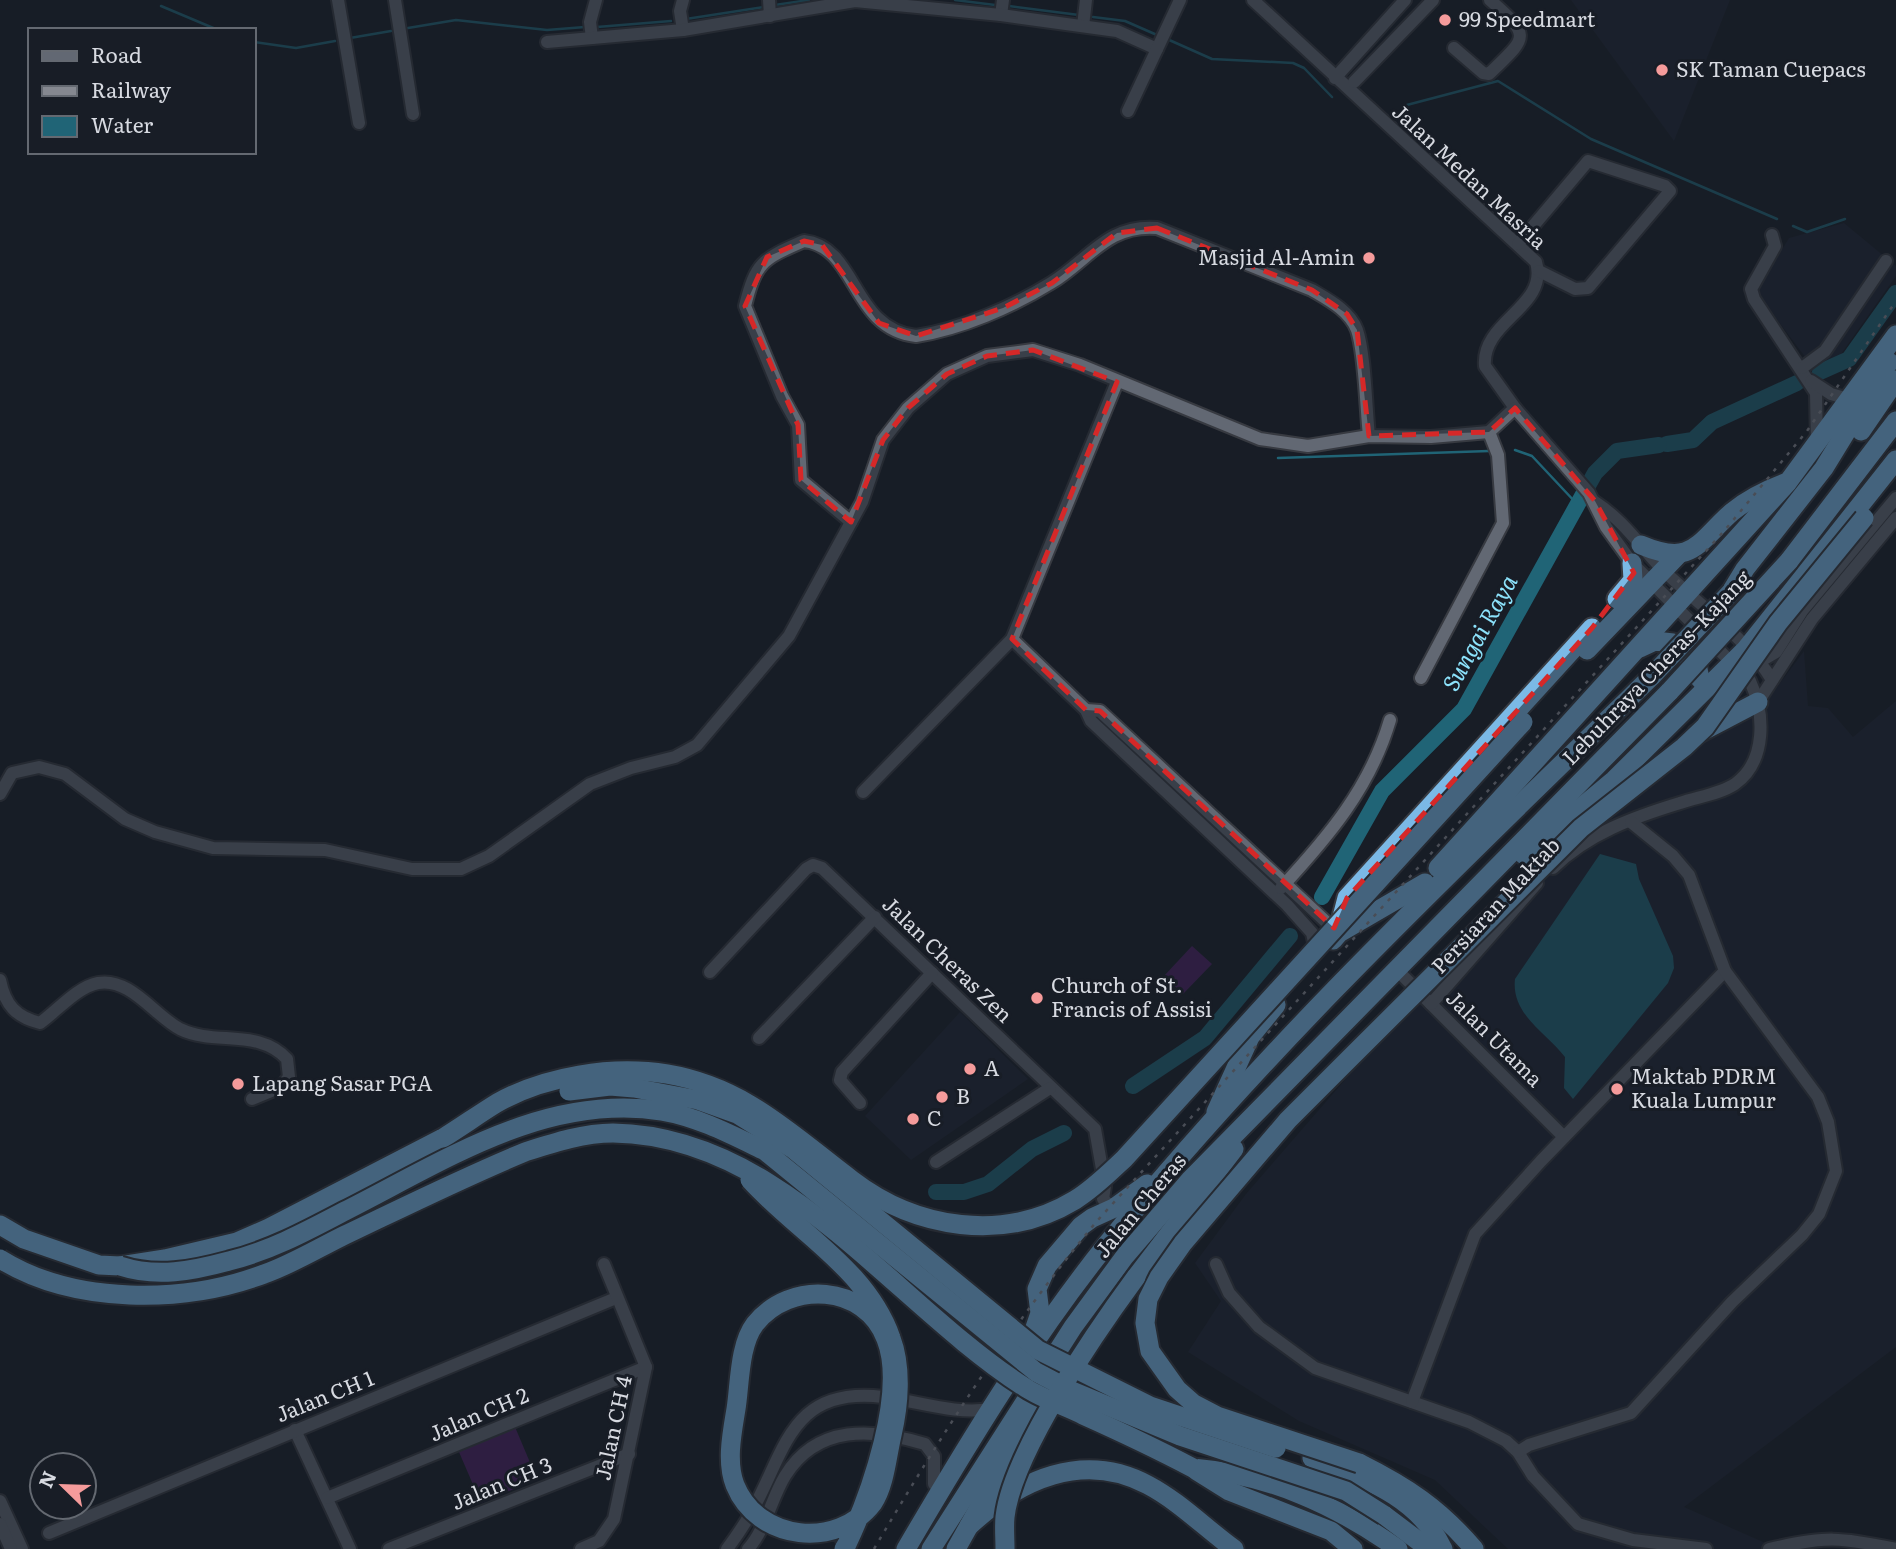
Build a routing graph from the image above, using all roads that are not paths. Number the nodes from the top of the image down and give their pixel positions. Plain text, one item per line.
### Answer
1 (338, 0) edge
2 (395, 0) edge
3 (596, 0) edge
4 (683, 0) edge
5 (769, 0) edge
6 (1003, 0) edge
7 (1086, 0) edge
8 (1180, 0) edge
9 (1253, 0) edge
10 (1405, 0) edge
11 (1433, 0) edge
12 (1490, 0) edge
13 (855, 1) edge
14 (1001, 15) junction
15 (770, 16) junction
16 (1083, 26) junction
17 (683, 30) junction
18 (592, 38) junction
19 (547, 42) dead end
20 (1454, 48) dead end
21 (1157, 49) junction
22 (1356, 54) junction
23 (1335, 78) junction
24 (1354, 82) junction
25 (1363, 105) junction
26 (1128, 111) dead end
27 (413, 114) dead end
28 (359, 123) dead end
29 (1772, 235) dead end
30 (1518, 244) junction
31 (1886, 261) dead end
32 (1539, 271) junction
33 (1896, 335) edge
34 (1896, 352) edge
35 (1802, 368) junction
36 (1811, 380) junction
37 (1896, 380) edge
38 (1117, 382) junction
39 (1848, 399) junction
40 (1515, 408) junction
41 (1896, 421) edge
42 (1489, 432) junction
43 (1369, 436) junction
44 (1817, 444) junction
45 (1896, 460) edge
46 (1896, 471) edge
47 (1788, 482) junction
48 (1592, 497) junction
49 (1896, 498) edge
50 (1896, 517) edge
51 (851, 522) junction
52 (1641, 545) junction
53 (1678, 555) junction
54 (1632, 563) junction
55 (1656, 575) junction
56 (1731, 592) junction
57 (1683, 601) junction
58 (1592, 628) junction
59 (1012, 639) junction
60 (1636, 650) junction
61 (1746, 658) junction
62 (1420, 678) dead end
63 (1772, 680) junction
64 (1553, 687) junction
65 (1758, 702) junction
66 (1693, 703) junction
67 (1086, 710) junction
68 (1390, 720) dead end
69 (1614, 780) junction
70 (863, 792) dead end
71 (0, 794) edge
72 (1631, 822) junction
73 (1425, 883) junction
74 (1284, 884) junction
75 (1275, 894) junction
76 (875, 918) junction
77 (1396, 925) junction
78 (1434, 931) junction
79 (1339, 933) junction
80 (1317, 959) junction
81 (1396, 969) junction
82 (1725, 971) junction
83 (710, 972) dead end
84 (932, 973) junction
85 (0, 980) edge
86 (1431, 1004) junction
87 (759, 1038) dead end
88 (1050, 1088) junction
89 (252, 1099) dead end
90 (860, 1103) dead end
91 (1265, 1105) junction
92 (1212, 1122) junction
93 (1564, 1137) junction
94 (443, 1138) junction
95 (1183, 1154) junction
96 (936, 1162) dead end
97 (737, 1165) junction
98 (1105, 1185) junction
99 (1122, 1203) junction
100 (0, 1224) edge
101 (1081, 1226) junction
102 (0, 1259) edge
103 (604, 1264) dead end
104 (1216, 1264) dead end
105 (120, 1266) junction
106 (616, 1298) junction
107 (1073, 1327) junction
108 (1023, 1363) junction
109 (646, 1367) junction
110 (1412, 1402) junction
111 (990, 1409) junction
112 (295, 1430) junction
113 (969, 1441) junction
114 (1518, 1452) junction
115 (629, 1454) junction
116 (1194, 1468) junction
117 (934, 1484) junction
118 (327, 1498) junction
119 (0, 1501) edge
120 (0, 1524) edge
121 (969, 1526) junction
122 (49, 1533) dead end
123 (16, 1548) edge
124 (350, 1549) edge
125 (389, 1549) edge
126 (581, 1549) edge
127 (727, 1549) edge
128 (748, 1549) edge
129 (844, 1549) edge
130 (891, 1549) edge
131 (906, 1549) edge
132 (931, 1549) edge
133 (956, 1549) edge
134 (1005, 1549) edge
135 (1234, 1549) edge
136 (1353, 1549) edge
137 (1398, 1549) edge
138 (1429, 1549) edge
139 (1443, 1549) edge
140 (1474, 1549) edge
141 (1706, 1549) edge
142 (1769, 1549) edge
143 (1896, 1549) edge

1 - 28 street
2 - 27 street
3 - 18 street
4 - 17 street
5 - 15 street
6 - 14 street
7 - 16 street
8 - 21 street
9 - 23 street, Jalan Medan Masria
10 - 22 street
11 - 24 street
12 - 20 street
13 - 14 street
13 - 15 street
14 - 16 street
15 - 17 street
16 - 21 street
17 - 18 street
18 - 19 street
21 - 26 street
22 - 23 street
22 - 24 street
23 - 25 street, Jalan Medan Masria
24 - 25 street
25 - 30 street, Jalan Medan Masria
29 - 35 street
30 - 32 street, Jalan Medan Masria
30 - 32 street
31 - 35 street
32 - 40 street, Jalan Medan Masria
33 - 39 highway
34 - 56 highway
35 - 36 street
36 - 39 street
36 - 44 street
37 - 56 highway
38 - 43 street
38 - 51 street
38 - 59 street
39 - 44 highway
40 - 42 street
40 - 48 street, Jalan Medan Masria
41 - 78 highway, Lebuhraya Cheras–Kajang, bridge
42 - 43 street
42 - 62 street
43 - 51 street
44 - 47 highway
45 - 61 highway
46 - 140 highway, bridge
47 - 53 highway
47 - 57 highway
48 - 52 street, Jalan Medan Masria
48 - 54 street, Jalan Medan Masria
49 - 61 street
50 - 63 street
51 - 71 street
52 - 53 highway
52 - 55 street, Jalan Medan Masria
53 - 55 highway
54 - 55 street, Jalan Medan Masria
54 - 58 highway
55 - 57 street
55 - 57 street
55 - 64 highway
56 - 77 highway, Lebuhraya Cheras–Kajang, bridge
57 - 60 highway
57 - 61 street
57 - 61 street
58 - 64 highway
58 - 79 highway
59 - 67 street
59 - 70 street
60 - 66 highway
60 - 73 highway
61 - 63 street
61 - 65 street
61 - 66 highway
63 - 65 street
64 - 94 highway, bridge
65 - 69 highway
65 - 72 street, Persiaran Maktab
66 - 69 highway
67 - 74 street
67 - 75 street
68 - 74 street
69 - 78 highway
72 - 82 street
72 - 86 street, Persiaran Maktab
73 - 77 highway
73 - 79 highway
74 - 75 street
74 - 79 street
75 - 80 street
76 - 83 street, Jalan Cheras Zen
76 - 84 street, Jalan Cheras Zen
76 - 87 street
77 - 92 highway, Jalan Cheras
78 - 81 highway, Jalan Cheras
79 - 80 highway
80 - 92 highway
81 - 86 street, Jalan Utama
81 - 91 highway, Jalan Cheras
82 - 93 street
82 - 114 street
84 - 88 street, Jalan Cheras Zen
84 - 90 street
85 - 89 street
86 - 93 street, Jalan Utama
88 - 96 street
88 - 98 street, Jalan Cheras Zen
91 - 107 highway, Jalan Cheras
91 - 134 highway, bridge
92 - 95 highway, Jalan Cheras
93 - 110 street
94 - 105 highway
94 - 139 highway, bridge
95 - 99 highway
95 - 108 highway, Jalan Cheras
97 - 102 highway, bridge
97 - 116 highway, bridge
97 - 129 highway, bridge
98 - 99 street
98 - 101 street
99 - 101 highway
100 - 105 highway
101 - 108 highway
103 - 106 street, Jalan CH 4
104 - 110 street
105 - 138 highway, bridge
106 - 109 street, Jalan CH 4
106 - 112 street, Jalan CH 1
107 - 121 highway
107 - 132 highway, Jalan Cheras
108 - 111 highway, Jalan Cheras
109 - 115 street, Jalan CH 4
109 - 118 street, Jalan CH 2
110 - 114 street
111 - 113 highway, Jalan Cheras
111 - 127 street
112 - 118 street
112 - 122 street, Jalan CH 1
113 - 117 highway
113 - 131 highway, Jalan Cheras
114 - 141 street
115 - 125 street, Jalan CH 3
115 - 126 street, Jalan CH 4
116 - 136 highway
116 - 137 highway
117 - 128 street
117 - 130 highway
118 - 124 street
119 - 123 street
120 - 123 street
121 - 133 highway
121 - 135 highway
142 - 143 street

